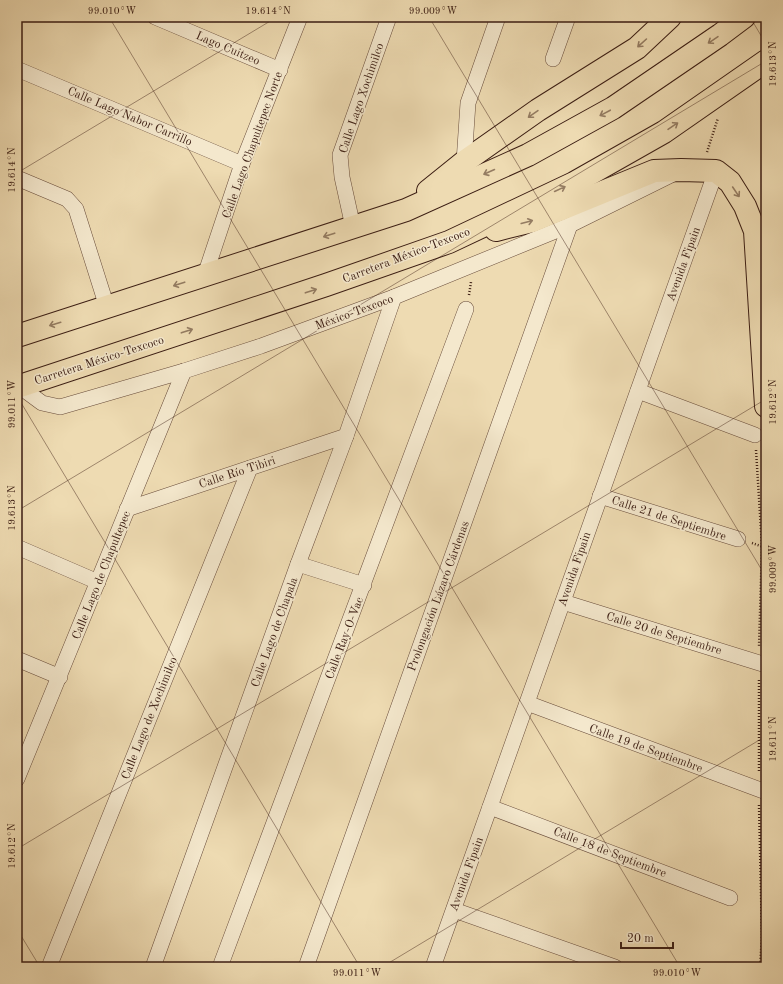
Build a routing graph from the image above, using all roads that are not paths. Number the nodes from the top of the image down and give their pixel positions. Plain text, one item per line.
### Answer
1 (154, 17) edge
2 (300, 17) edge
3 (389, 17) edge
4 (498, 17) edge
5 (568, 17) edge
6 (670, 17) edge
7 (744, 17) edge
8 (553, 59) dead end
9 (766, 61) edge
10 (17, 69) edge
11 (280, 70) junction
12 (464, 162) junction
13 (242, 164) junction
14 (699, 171) junction
15 (17, 178) edge
16 (406, 210) junction
17 (570, 225) junction
18 (352, 227) junction
19 (449, 242) junction
20 (205, 275) junction
21 (394, 297) junction
22 (107, 307) junction
23 (466, 309) road end
24 (17, 336) edge
25 (184, 371) junction
26 (18, 386) edge
27 (638, 391) junction
28 (766, 406) edge
29 (755, 435) road end
30 (346, 436) junction
31 (250, 468) junction
32 (600, 496) junction
33 (127, 508) junction
34 (738, 539) dead end
35 (17, 547) edge
36 (298, 564) junction
37 (98, 582) junction
38 (364, 585) junction
39 (563, 602) junction
40 (17, 659) edge
41 (762, 664) edge
42 (60, 677) junction
43 (527, 703) junction
44 (18, 773) edge
45 (763, 790) edge
46 (490, 806) junction
47 (730, 898) dead end
48 (454, 910) junction
49 (49, 967) edge
50 (153, 967) edge
51 (220, 967) edge
52 (306, 967) edge
53 (433, 967) edge
54 (615, 967) edge

1 - 11 street, Lago Cuitzeo
2 - 11 street, Calle Lago Chapultepec Norte
3 - 18 street, Calle Lago Xochimilco
4 - 12 street
5 - 8 street
6 -> 12 highway
7 -> 16 highway
19 -> 9 highway, Carretera México-Texcoco
10 - 13 street, Calle Lago Nabor Carrillo
11 - 13 street, Calle Lago Chapultepec Norte
12 - 16 highway
13 - 20 street, Calle Lago Chapultepec Norte
14 - 17 street, México-Texcoco
19 -> 14 highway
14 - 27 street, Avenida Fipain
14 -> 28 highway
15 - 22 street
16 - 18 highway
17 - 21 street, México-Texcoco
17 - 52 street, Prolongación Lázaro Cárdenas
18 -> 20 highway
26 -> 19 highway, Carretera México-Texcoco
20 -> 22 highway
21 - 25 street, México-Texcoco
21 - 30 street, Calle Lago de Chapala
22 -> 24 highway
23 - 38 street, Calle Ray-O-Vac
25 - 26 street, México-Texcoco
25 - 33 street, Calle Lago de Chapultepec
27 - 29 street
27 - 32 street, Avenida Fipain
30 - 31 street, Calle Río Tibiri
30 - 36 street, Calle Lago de Chapala
31 - 33 street, Calle Río Tibiri
31 - 49 street, Calle Lago de Xochimilco
32 - 34 street, Calle 21 de Septiembre
32 - 39 street, Avenida Fipain
33 - 37 street, Calle Lago de Chapultepec
35 - 37 street
36 - 38 street
36 - 50 street, Calle Lago de Chapala
37 - 42 street, Calle Lago de Chapultepec
38 - 51 street, Calle Ray-O-Vac
39 - 41 street, Calle 20 de Septiembre
39 - 43 street, Avenida Fipain
40 - 42 street
42 - 44 street, Calle Lago de Chapultepec
43 - 45 street, Calle 19 de Septiembre
43 - 46 street, Avenida Fipain
46 - 47 street, Calle 18 de Septiembre
46 - 48 street, Avenida Fipain
48 - 53 street, Avenida Fipain
48 - 54 street

